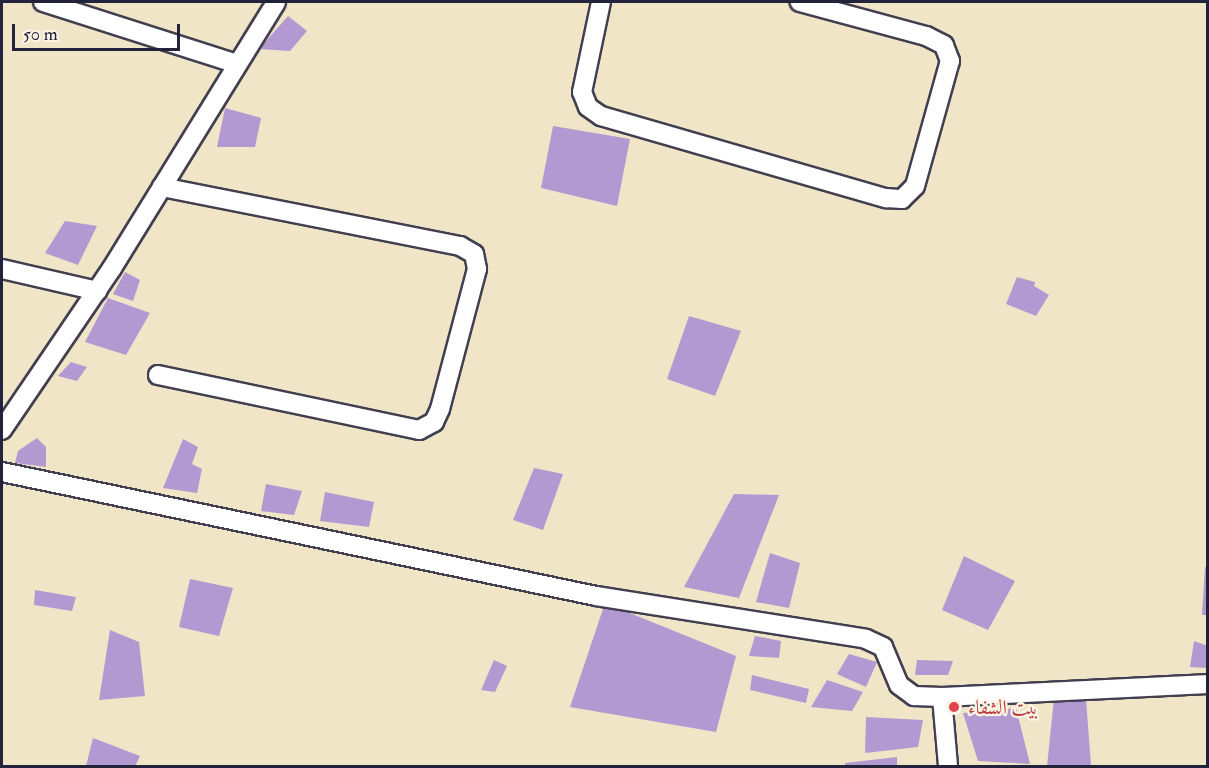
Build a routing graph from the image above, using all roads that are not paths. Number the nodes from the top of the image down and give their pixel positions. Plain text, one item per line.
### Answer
1 (43, 2) edge
2 (276, 2) edge
3 (601, 2) edge
4 (800, 2) edge
5 (237, 64) junction
6 (162, 187) junction
7 (2, 269) edge
8 (97, 291) junction
9 (158, 375) dead end
10 (2, 430) edge
11 (2, 472) edge
12 (1208, 684) edge
13 (942, 697) junction
14 (948, 766) edge

1 - 5 street
2 - 5 street
3 - 4 street
5 - 6 street
6 - 8 street
6 - 9 street
7 - 8 street
8 - 10 street
11 - 13 street
12 - 13 street
13 - 14 street

